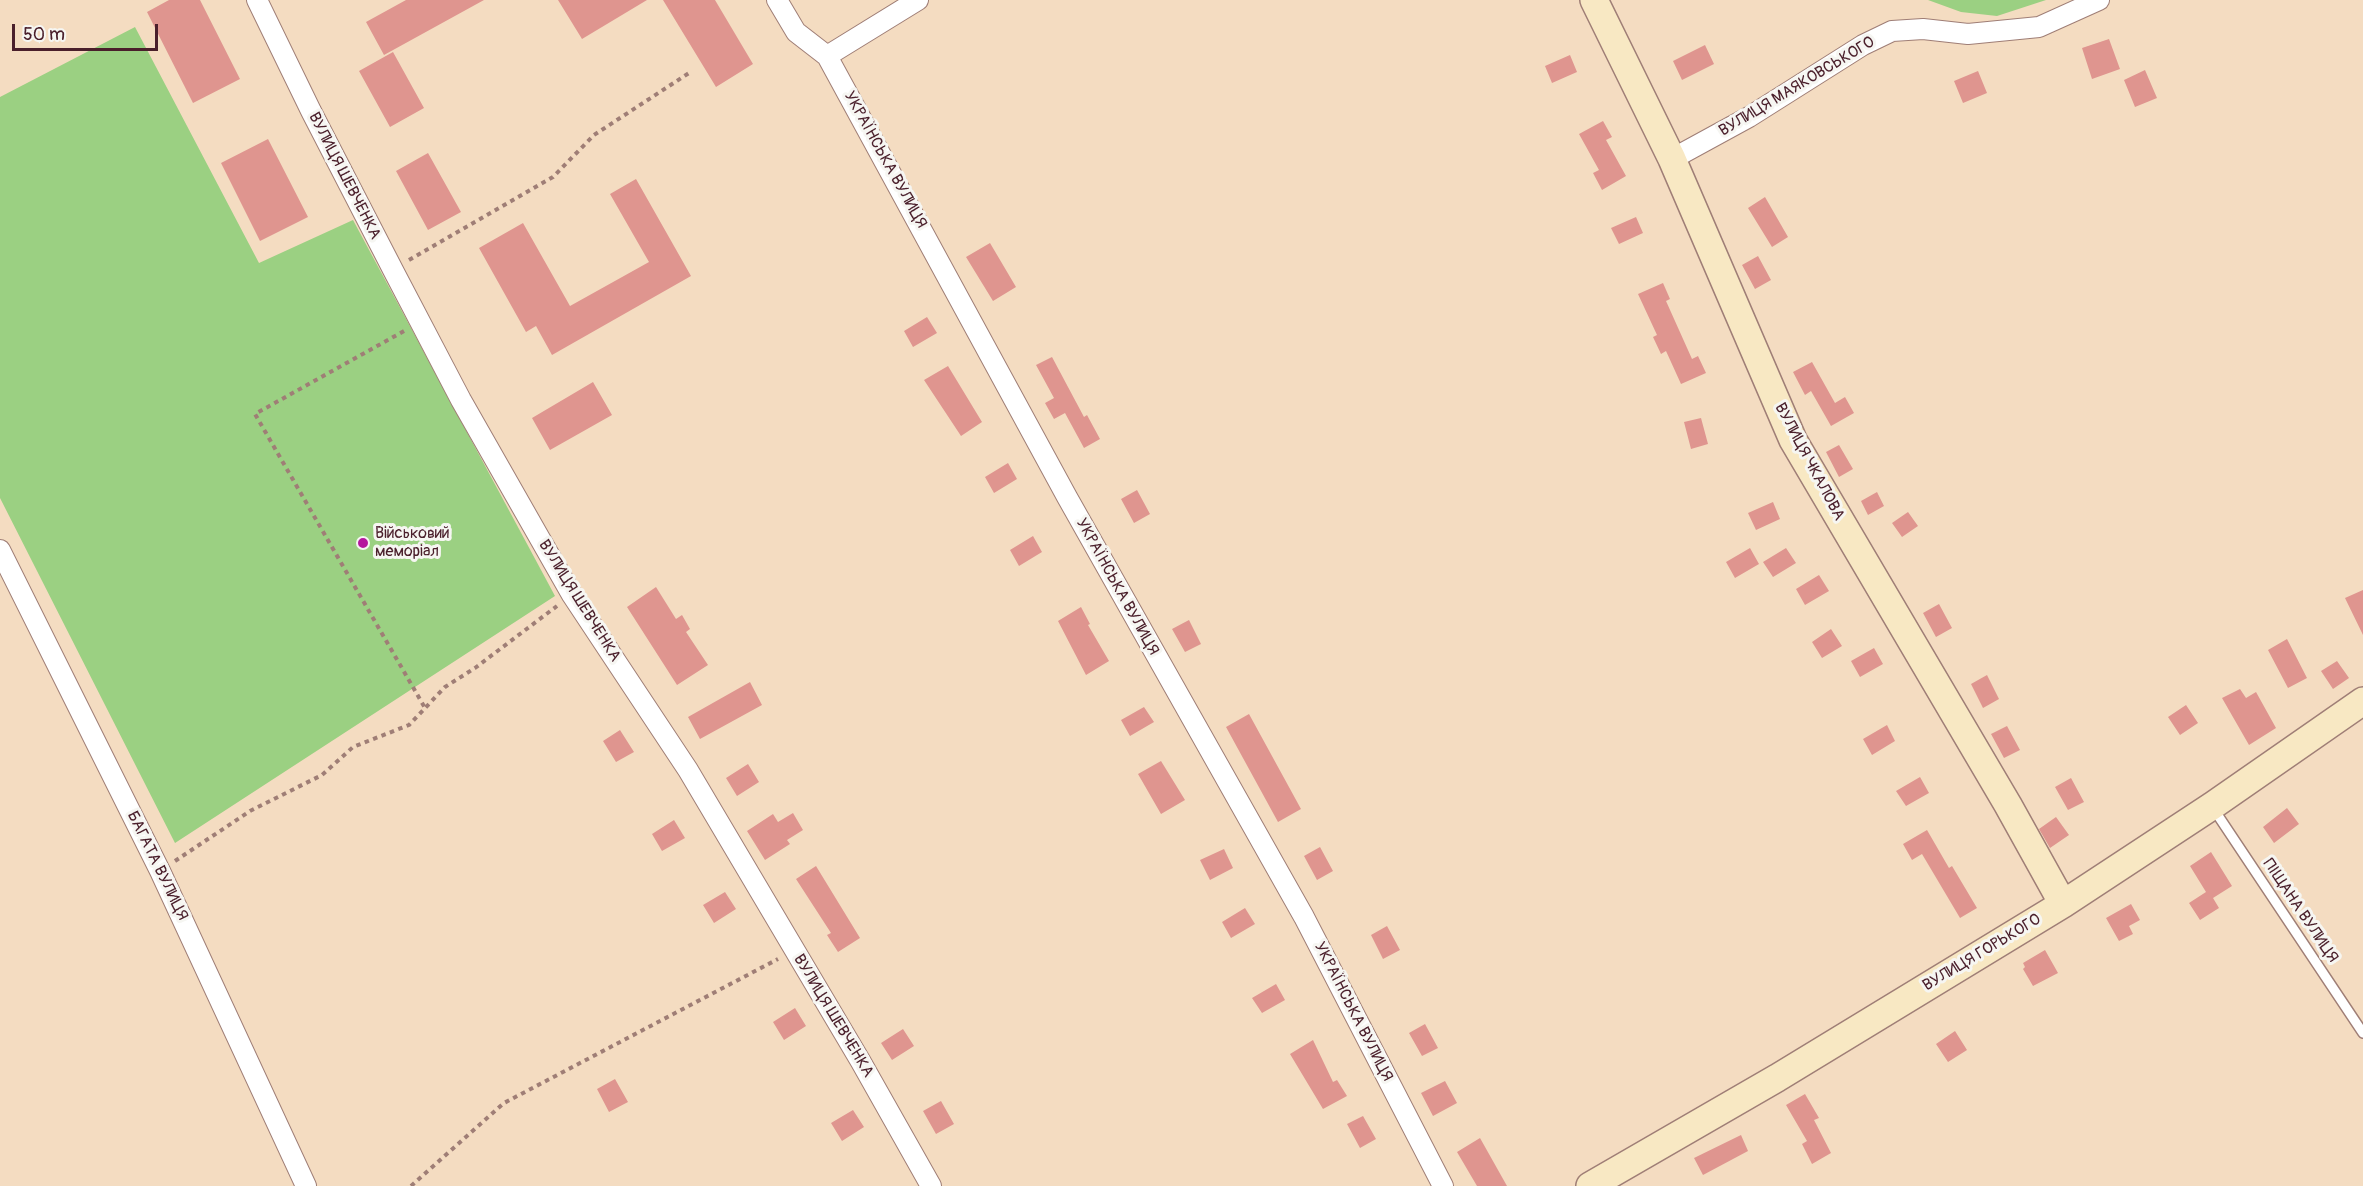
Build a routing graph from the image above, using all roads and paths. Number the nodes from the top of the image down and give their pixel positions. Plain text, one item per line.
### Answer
1 (257, 0) edge
2 (777, 0) edge
3 (918, 0) edge
4 (1594, 0) edge
5 (2099, 0) edge
6 (827, 56) junction
7 (689, 73) dead end
8 (1672, 159) junction
9 (393, 270) junction
10 (420, 322) junction
11 (0, 550) edge
12 (572, 595) junction
13 (2363, 701) edge
14 (424, 708) junction
15 (2212, 806) junction
16 (160, 871) junction
17 (2063, 903) junction
18 (795, 950) junction
19 (2363, 1033) edge
20 (306, 1186) edge
21 (411, 1186) edge
22 (931, 1186) edge
23 (1443, 1186) edge
24 (1590, 1186) edge

1 - 9 street, ВУЛИЦЯ ШЕВЧЕНКА
2 - 6 street, УКРАЇНСЬКА ВУЛИЦЯ
3 - 6 street
4 - 8 street, ВУЛИЦЯ ЧКАЛОВА
5 - 8 street, ВУЛИЦЯ МАЯКОВСЬКОГО
6 - 23 street, УКРАЇНСЬКА ВУЛИЦЯ
7 - 9 path
8 - 17 street, ВУЛИЦЯ ЧКАЛОВА
9 - 10 street, ВУЛИЦЯ ШЕВЧЕНКА
10 - 12 street, ВУЛИЦЯ ШЕВЧЕНКА
10 - 14 path
11 - 16 street, БАГАТА ВУЛИЦЯ
12 - 14 path
12 - 18 street, ВУЛИЦЯ ШЕВЧЕНКА
13 - 15 street, ВУЛИЦЯ ГОРЬКОГО
14 - 16 path
15 - 17 street, ВУЛИЦЯ ГОРЬКОГО
15 - 19 lane, ПІЩАНА ВУЛИЦЯ
16 - 20 street, БАГАТА ВУЛИЦЯ
17 - 24 street, ВУЛИЦЯ ГОРЬКОГО
18 - 21 path
18 - 22 street, ВУЛИЦЯ ШЕВЧЕНКА

